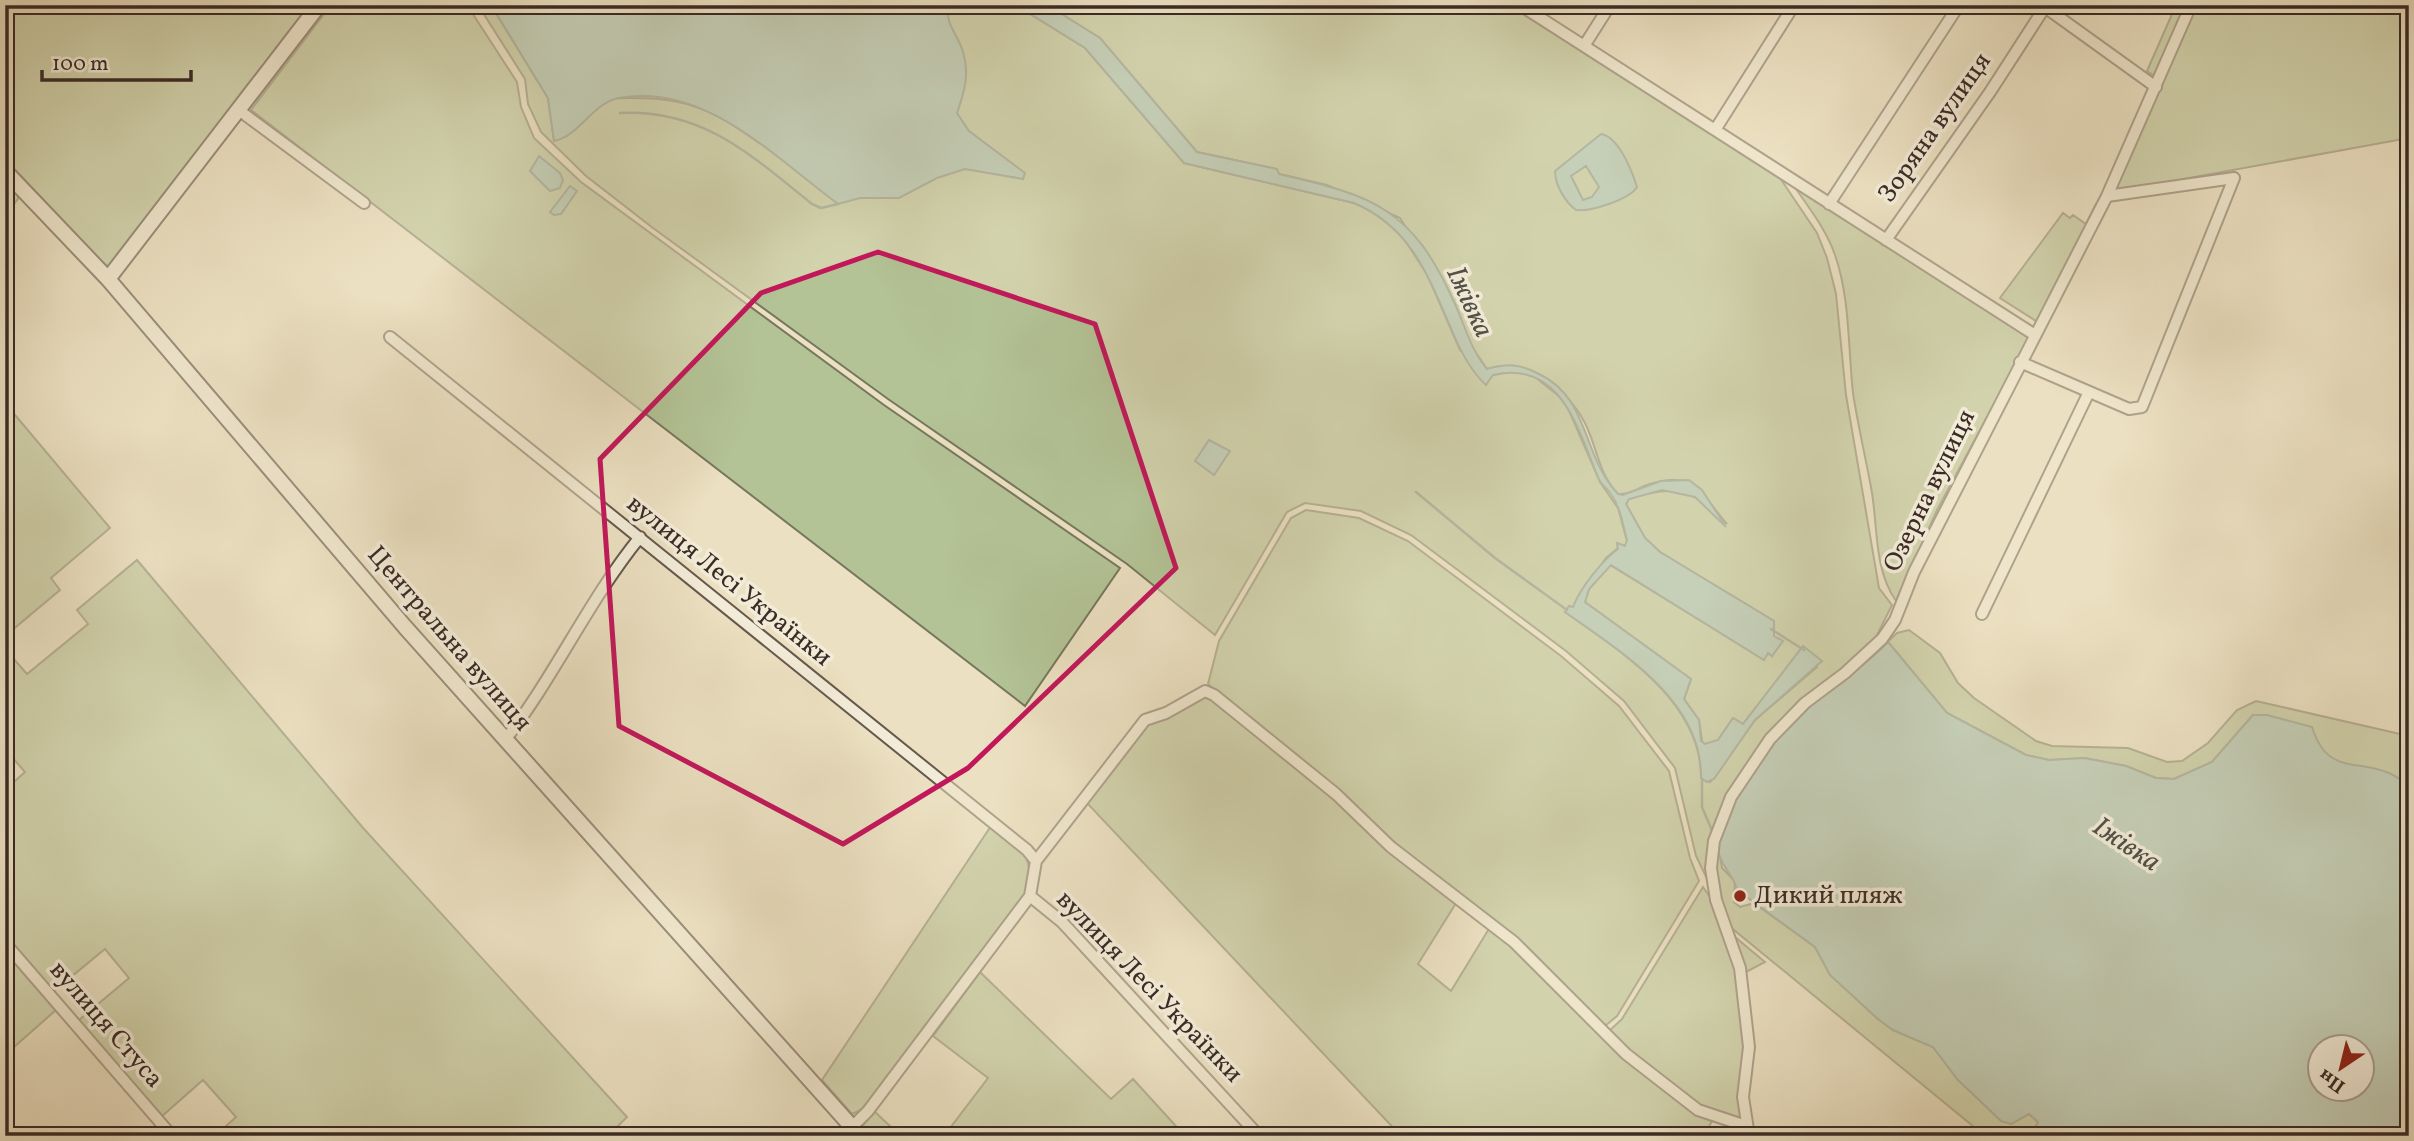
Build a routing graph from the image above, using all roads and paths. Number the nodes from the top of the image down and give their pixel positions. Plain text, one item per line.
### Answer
1 (319, 5) edge
2 (1520, 5) edge
3 (1610, 5) edge
4 (1794, 5) edge
5 (1959, 5) edge
6 (2191, 5) edge
7 (2043, 6) edge
8 (1584, 46) junction
9 (2156, 87) junction
10 (240, 111) junction
11 (1715, 130) junction
12 (5, 171) edge
13 (2107, 196) junction
14 (364, 203) dead end
15 (1829, 205) junction
16 (1886, 240) junction
17 (112, 274) junction
18 (2035, 335) junction
19 (390, 337) dead end
20 (2020, 362) junction
21 (2089, 392) junction
22 (640, 537) junction
23 (1982, 614) dead end
24 (505, 740) junction
25 (1036, 861) junction
26 (1030, 896) junction
27 (5, 943) edge
28 (852, 1133) edge
29 (1749, 1135) edge
30 (172, 1136) edge
31 (1259, 1136) edge

1 - 10 street
2 - 8 street
3 - 8 street
4 - 11 street
5 - 15 street, Зоряна вулиця
6 - 9 street, Озерна вулиця
7 - 9 street
7 - 16 street, Зоряна вулиця
8 - 11 street
9 - 13 street, Озерна вулиця
10 - 14 street
10 - 17 street
11 - 15 street
12 - 17 street, Центральна вулиця
13 - 18 street, Озерна вулиця
13 - 21 street
15 - 16 street
16 - 18 street
17 - 24 street, Центральна вулиця
18 - 20 street, Озерна вулиця
19 - 22 street, вулиця Лесі Українки
20 - 21 street
20 - 29 street, Озерна вулиця
21 - 23 street
22 - 24 street
22 - 25 street, вулиця Лесі Українки
24 - 28 street, Центральна вулиця
25 - 26 street, вулиця Лесі Українки
25 - 29 street, вулиця Лесі Українки
26 - 28 street
26 - 31 street, вулиця Лесі Українки
27 - 30 street, вулиця Стуса

